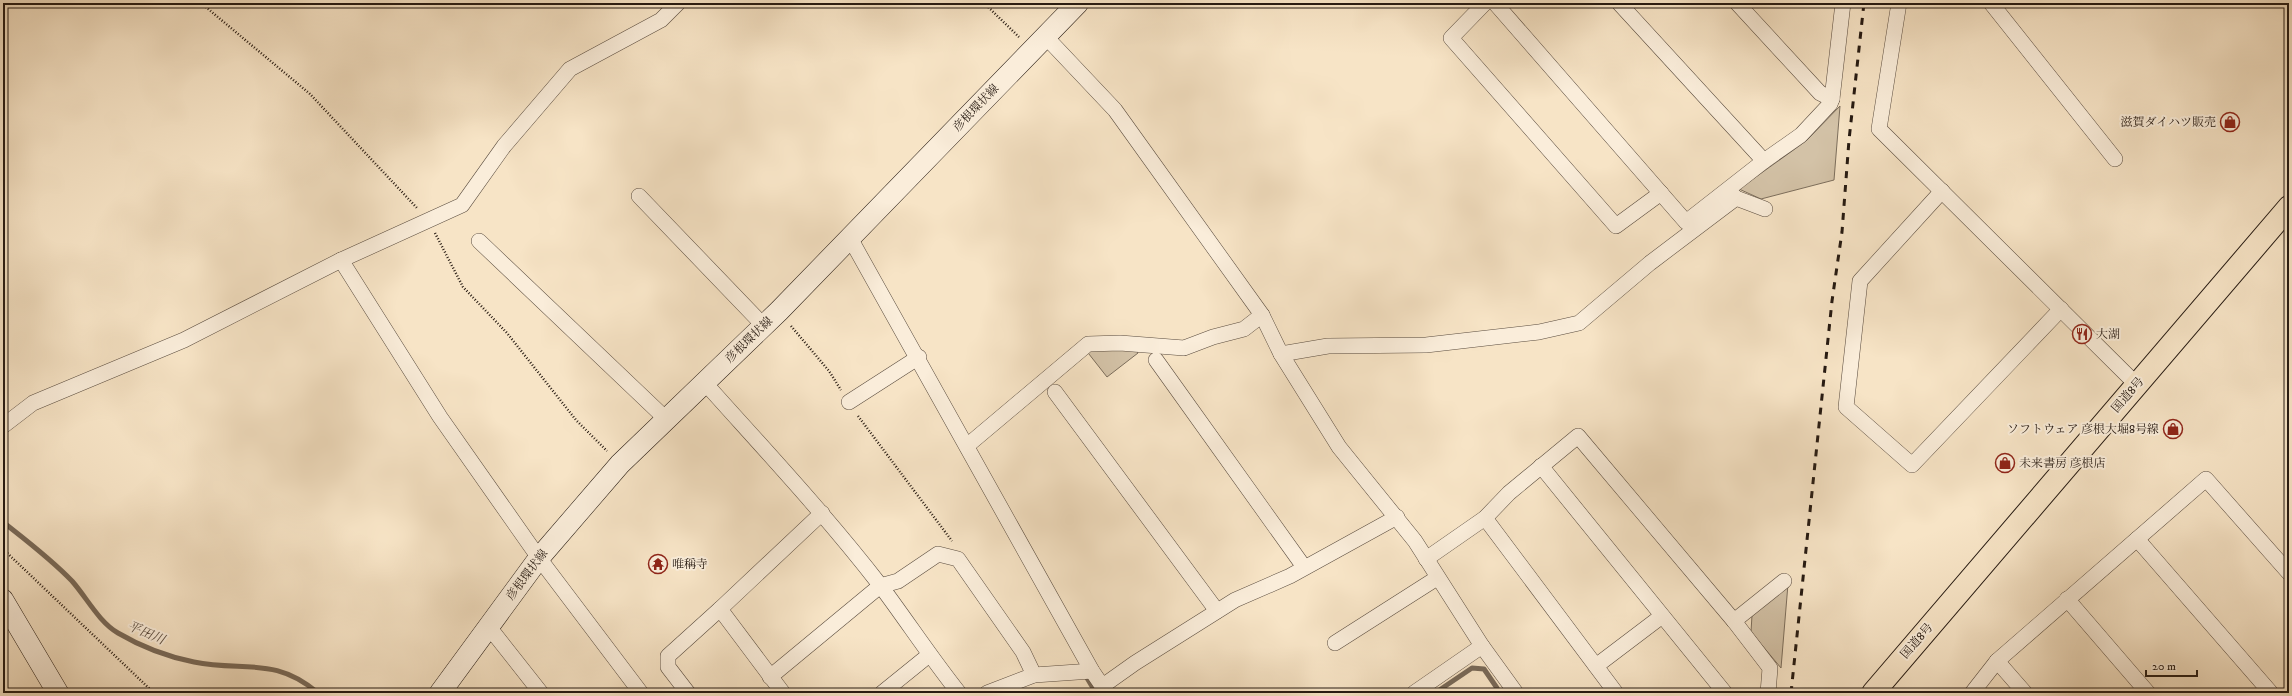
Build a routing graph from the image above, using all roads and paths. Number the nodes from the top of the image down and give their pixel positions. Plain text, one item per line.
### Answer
1 (201, 3) edge
2 (678, 3) edge
3 (984, 3) edge
4 (1078, 3) edge
5 (1485, 3) edge
6 (1494, 3) edge
7 (1619, 3) edge
8 (1737, 3) edge
9 (1843, 3) edge
10 (1899, 3) edge
11 (1991, 3) edge
12 (1039, 43) junction
13 (1832, 99) junction
14 (2115, 159) dead end
15 (1764, 161) junction
16 (1942, 191) junction
17 (1661, 193) junction
18 (1732, 194) junction
19 (639, 196) dead end
20 (2289, 207) edge
21 (1765, 210) dead end
22 (428, 220) junction
23 (850, 238) junction
24 (479, 241) dead end
25 (341, 260) junction
26 (2061, 309) junction
27 (1262, 315) junction
28 (772, 319) junction
29 (1281, 354) junction
30 (919, 357) junction
31 (1156, 360) dead end
32 (705, 383) junction
33 (2137, 385) junction
34 (1054, 392) dead end
35 (849, 402) junction
36 (666, 419) junction
37 (3, 426) edge
38 (968, 445) junction
39 (620, 464) junction
40 (1541, 466) junction
41 (822, 513) junction
42 (1397, 517) junction
43 (1485, 518) junction
44 (2137, 539) junction
45 (3, 549) edge
46 (539, 558) junction
47 (958, 559) junction
48 (1426, 559) junction
49 (1304, 567) junction
50 (2289, 574) edge
51 (1437, 578) junction
52 (1784, 581) dead end
53 (880, 586) junction
54 (2067, 599) junction
55 (3, 600) edge
56 (720, 609) junction
57 (1217, 611) junction
58 (1662, 616) junction
59 (1734, 621) junction
60 (489, 627) junction
61 (1335, 643) dead end
62 (1482, 646) junction
63 (929, 655) junction
64 (1997, 661) junction
65 (1596, 666) junction
66 (1092, 670) junction
67 (1034, 675) junction
68 (770, 677) junction
69 (1106, 689) edge
70 (58, 693) edge
71 (154, 693) edge
72 (440, 693) edge
73 (541, 693) edge
74 (641, 693) edge
75 (688, 693) edge
76 (783, 693) edge
77 (882, 693) edge
78 (959, 693) edge
79 (987, 693) edge
80 (1414, 693) edge
81 (1516, 693) edge
82 (1616, 693) edge
83 (1725, 693) edge
84 (1768, 693) edge
85 (1873, 693) edge
86 (1972, 693) edge
87 (2025, 693) edge
88 (2148, 693) edge
89 (2271, 693) edge

1 - 22 path
2 - 22 street
3 - 12 path
4 - 12 main road, 彦根環状線
5 - 17 street
6 - 17 street
7 - 15 street
8 - 13 street
9 - 13 street
10 - 16 street
11 - 14 street
12 - 23 main road, 彦根環状線
12 - 27 street
13 - 15 street
15 - 18 street
16 - 26 street
16 - 26 street
17 - 18 street
18 - 21 street
18 - 29 street
19 - 28 street
20 - 33 highway, 国道8号
22 - 25 street
22 - 39 path
23 - 28 main road, 彦根環状線
23 - 30 street
24 - 36 street
25 - 37 street
25 - 46 street
26 - 33 street
27 - 29 street
27 - 38 street
28 - 32 main road, 彦根環状線
28 - 35 path
29 - 42 street
30 - 35 street
30 - 38 street
31 - 49 street
32 - 36 main road, 彦根環状線
32 - 41 street
33 - 85 highway, 国道8号
34 - 57 street
35 - 47 path
36 - 39 main road, 彦根環状線
38 - 66 street
39 - 46 main road, 彦根環状線
40 - 43 street
40 - 58 street
40 - 59 street
41 - 53 street
41 - 56 street
42 - 48 street
42 - 49 street
43 - 48 street
43 - 65 street
44 - 50 street
44 - 54 street
44 - 89 street
45 - 71 path
46 - 60 main road, 彦根環状線
46 - 74 street
47 - 53 street
47 - 67 street
48 - 51 street
49 - 57 street
51 - 61 street
51 - 62 street
52 - 59 street
53 - 63 street
53 - 68 street
54 - 64 street
54 - 88 street
55 - 70 main road
56 - 68 street
56 - 75 street
57 - 69 street
58 - 65 street
58 - 83 street
59 - 84 street
60 - 72 main road, 彦根環状線
60 - 73 street
62 - 80 street
62 - 81 street
63 - 77 street
63 - 78 street
64 - 86 street
64 - 87 street
65 - 82 street
66 - 67 street
66 - 69 street
67 - 79 street
68 - 76 street

